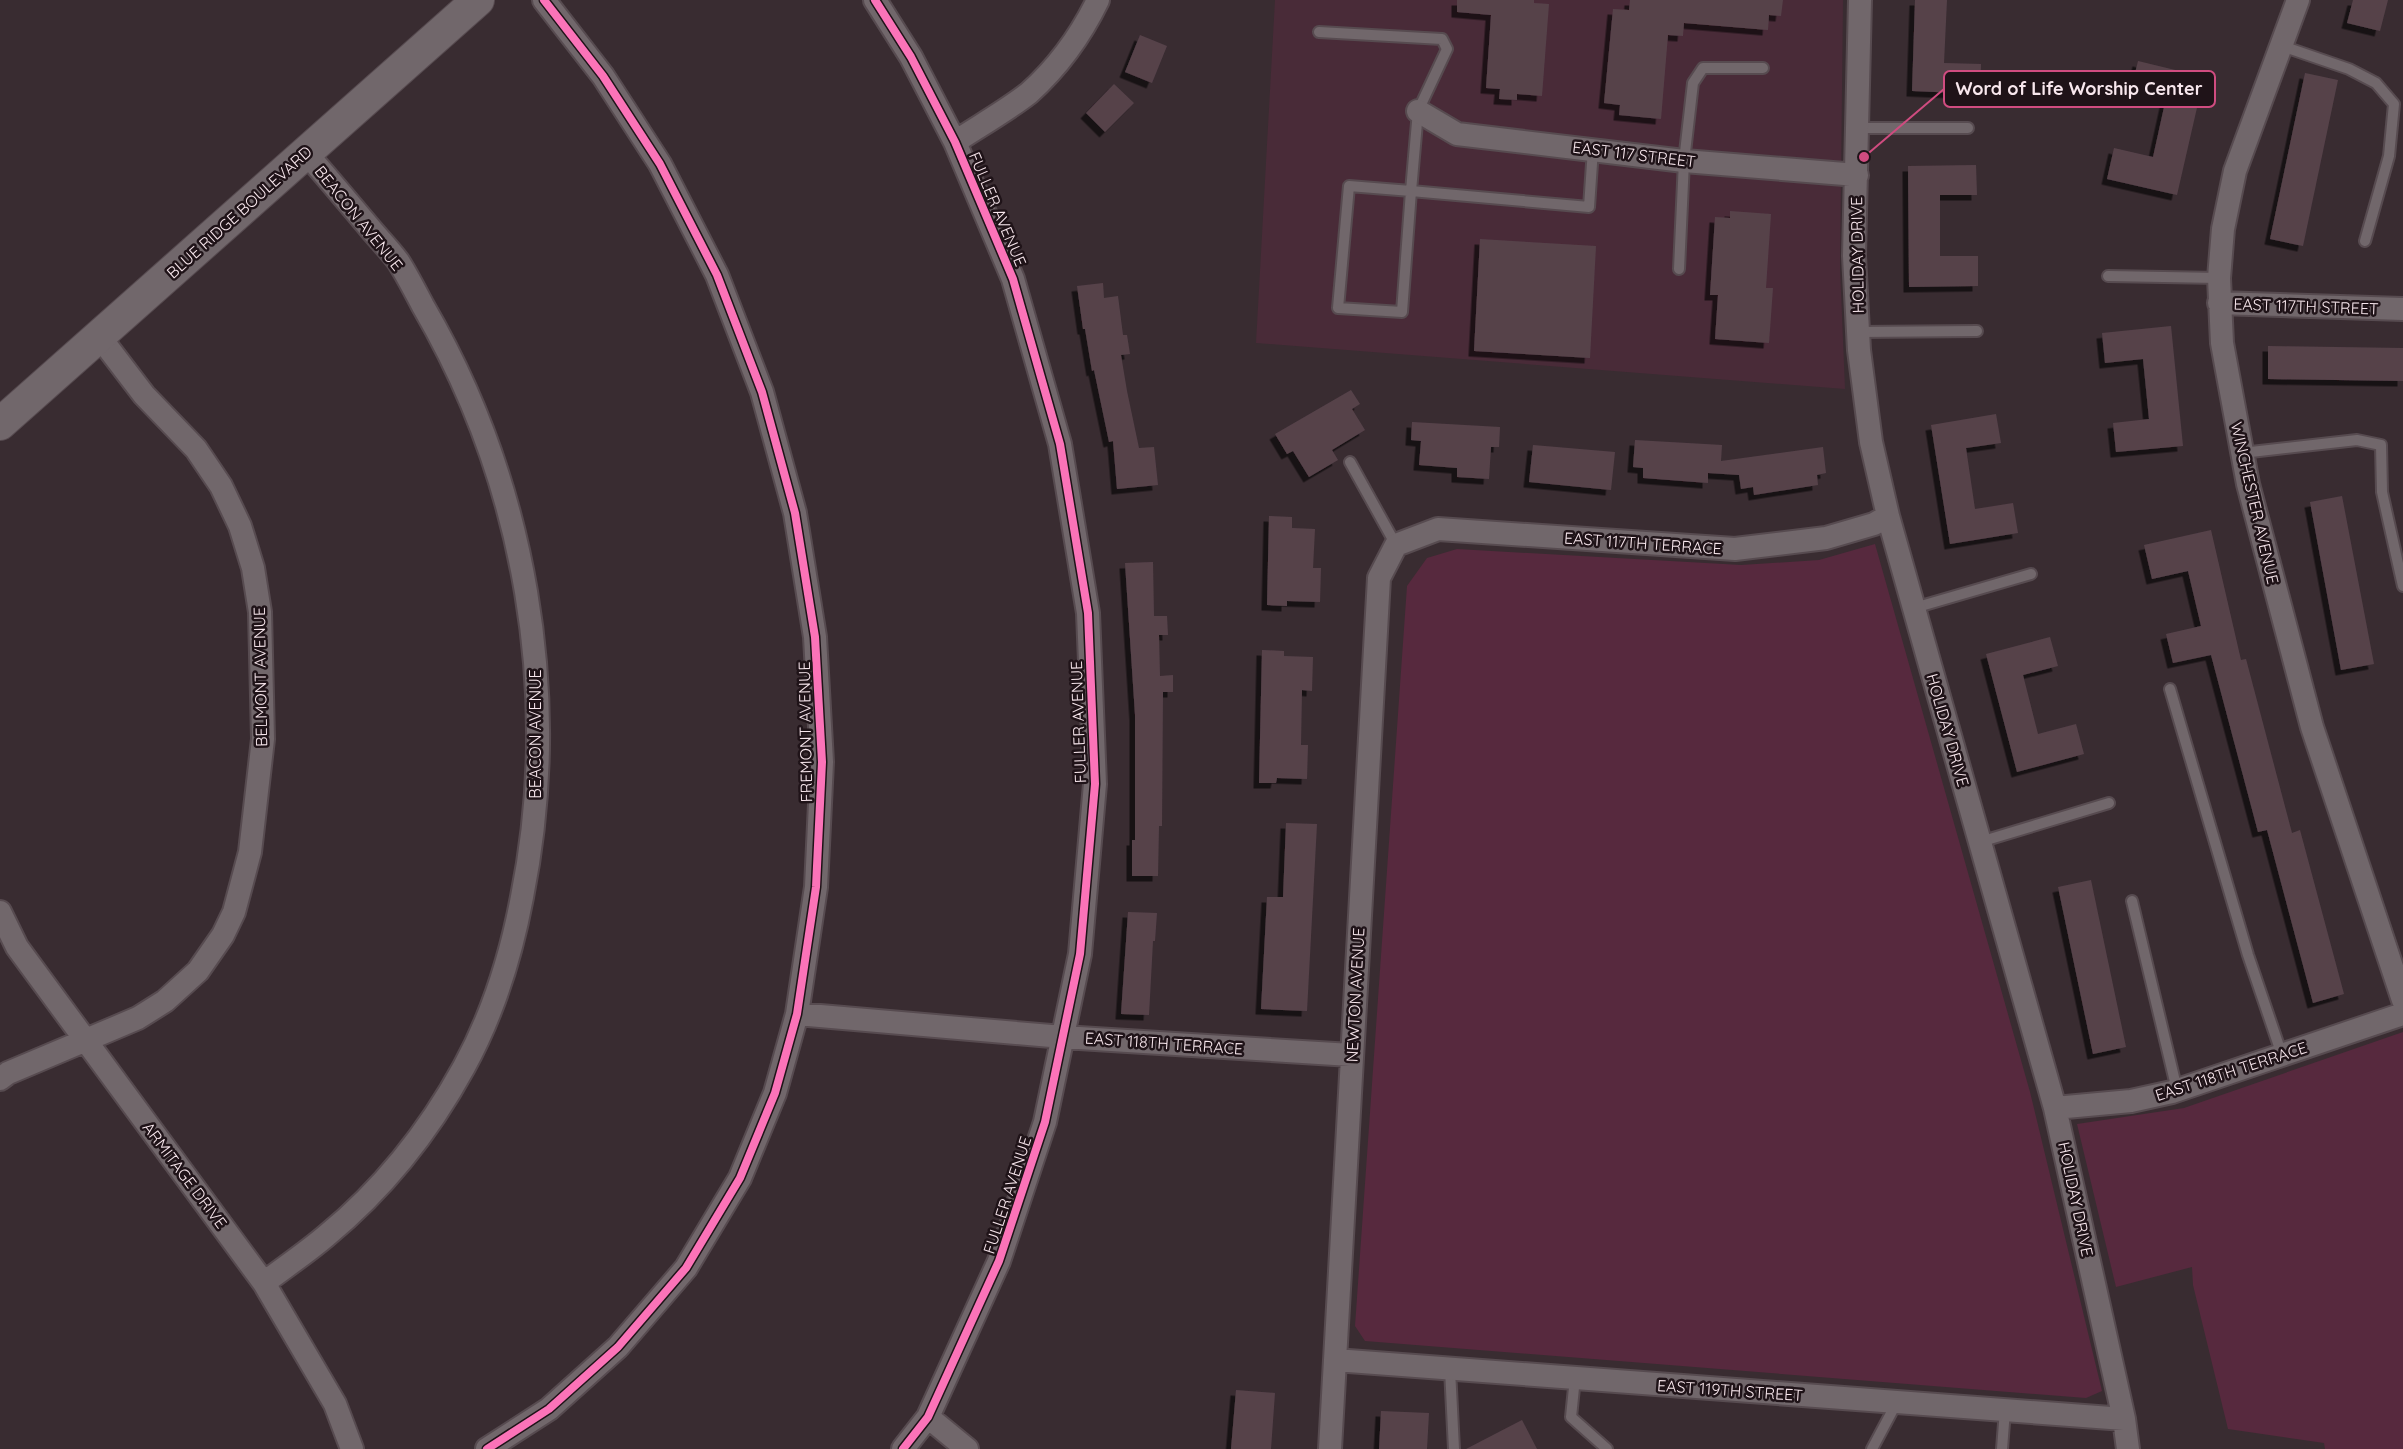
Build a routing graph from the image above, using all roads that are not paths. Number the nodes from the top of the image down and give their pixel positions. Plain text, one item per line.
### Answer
1 (478, 0) edge
2 (544, 0) edge
3 (875, 0) edge
4 (1098, 0) edge
5 (1860, 0) edge
6 (2298, 0) edge
7 (1319, 32) dead end
8 (2282, 46) junction
9 (1763, 68) dead end
10 (1418, 111) junction
11 (1858, 128) junction
12 (1968, 128) dead end
13 (955, 142) junction
14 (1593, 149) junction
15 (306, 153) junction
16 (1684, 161) junction
17 (1857, 175) junction
18 (1411, 191) junction
19 (2365, 241) dead end
20 (1679, 269) dead end
21 (2108, 276) dead end
22 (2219, 278) junction
23 (2219, 303) junction
24 (2398, 309) edge
25 (1977, 331) dead end
26 (1858, 332) junction
27 (99, 336) junction
28 (0, 424) edge
29 (2241, 453) junction
30 (1350, 462) dead end
31 (1888, 516) junction
32 (1396, 545) junction
33 (2031, 574) dead end
34 (2403, 586) edge
35 (1914, 608) junction
36 (2170, 689) dead end
37 (2109, 803) dead end
38 (1980, 842) junction
39 (2132, 900) dead end
40 (0, 912) edge
41 (2403, 1000) edge
42 (797, 1014) junction
43 (2403, 1014) edge
44 (1063, 1037) junction
45 (85, 1041) junction
46 (1352, 1055) junction
47 (2282, 1055) junction
48 (0, 1079) edge
49 (2176, 1090) junction
50 (2055, 1108) junction
51 (264, 1283) junction
52 (1335, 1360) junction
53 (1450, 1369) junction
54 (1575, 1378) junction
55 (1897, 1402) junction
56 (2005, 1410) junction
57 (928, 1416) junction
58 (2124, 1419) junction
59 (351, 1449) edge
60 (487, 1449) edge
61 (903, 1449) edge
62 (968, 1449) edge
63 (1330, 1449) edge
64 (1455, 1449) edge
65 (1607, 1449) edge
66 (1872, 1449) edge
67 (2002, 1449) edge
68 (2128, 1449) edge

1 - 15 main road, BLUE RIDGE BOULEVARD
2 - 42 street, FREMONT AVENUE
3 - 13 street, FULLER AVENUE
4 - 13 street
5 - 11 street, HOLIDAY DRIVE
6 - 8 street, WINCHESTER AVENUE
7 - 10 lane
8 - 19 lane
8 - 22 street, WINCHESTER AVENUE
9 - 16 lane
10 - 14 street, EAST 117 STREET
10 - 18 lane
11 - 12 lane
11 - 17 street, HOLIDAY DRIVE
13 - 44 street, FULLER AVENUE
14 - 16 street, EAST 117 STREET
14 - 18 lane
15 - 27 main road, BLUE RIDGE BOULEVARD
15 - 51 street, BEACON AVENUE
16 - 17 street, EAST 117 STREET
16 - 20 lane
17 - 26 street, HOLIDAY DRIVE
18 - 18 lane
21 - 22 lane
22 - 23 street, WINCHESTER AVENUE
23 - 24 street, EAST 117TH STREET
23 - 29 street, WINCHESTER AVENUE
25 - 26 lane
26 - 31 street, HOLIDAY DRIVE
27 - 28 main road, BLUE RIDGE BOULEVARD
27 - 45 street, BELMONT AVENUE
29 - 34 lane
29 - 41 street, WINCHESTER AVENUE
30 - 32 lane
31 - 32 street, EAST 117TH TERRACE
31 - 35 street, HOLIDAY DRIVE
32 - 46 street, NEWTON AVENUE
33 - 35 lane
35 - 38 street, HOLIDAY DRIVE
36 - 47 lane
37 - 38 lane
38 - 50 street, HOLIDAY DRIVE
39 - 49 lane
40 - 45 street, ARMITAGE DRIVE
42 - 44 street, EAST 118TH TERRACE
42 - 60 street, FREMONT AVENUE
43 - 47 street, EAST 118TH TERRACE
44 - 46 street, EAST 118TH TERRACE
44 - 57 street, FULLER AVENUE
45 - 48 street, BELMONT AVENUE
45 - 51 street, ARMITAGE DRIVE
46 - 52 street, NEWTON AVENUE
47 - 49 street, EAST 118TH TERRACE
49 - 50 street, EAST 118TH TERRACE
50 - 58 street, HOLIDAY DRIVE
51 - 59 street, ARMITAGE DRIVE
52 - 53 street, EAST 119TH STREET
52 - 63 street, NEWTON AVENUE
53 - 54 street, EAST 119TH STREET
53 - 64 lane
54 - 55 street, EAST 119TH STREET
54 - 65 lane
55 - 56 street, EAST 119TH STREET
55 - 66 lane
56 - 58 street, EAST 119TH STREET
56 - 67 lane
57 - 61 street, FULLER AVENUE
57 - 62 street
58 - 68 street, HOLIDAY DRIVE

